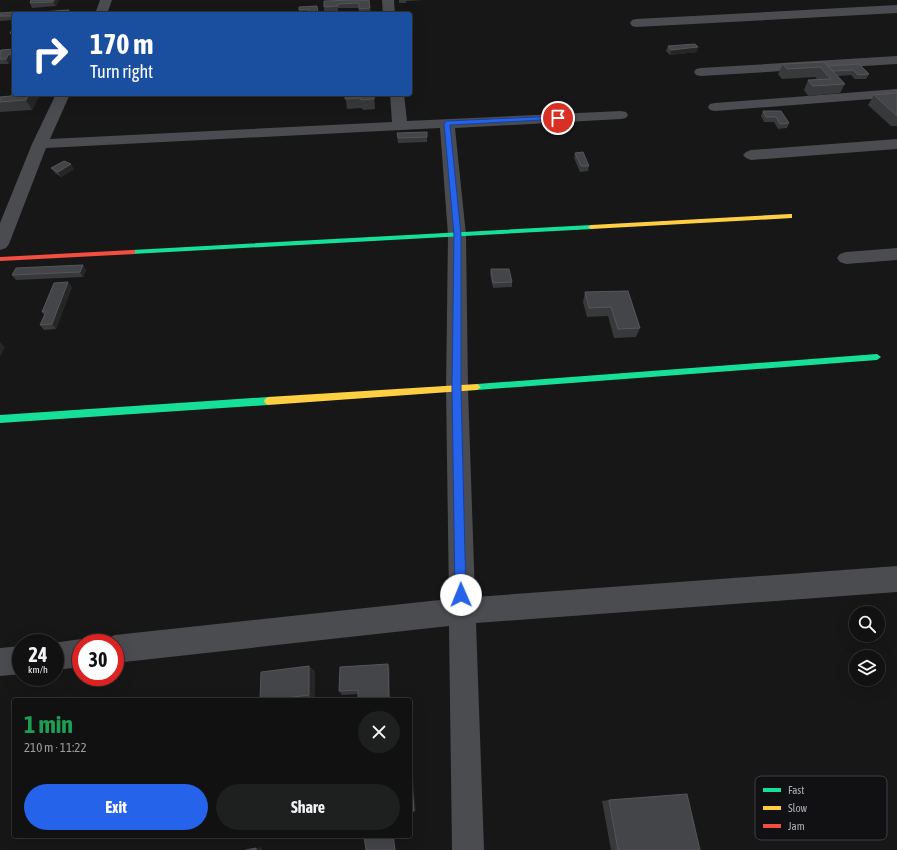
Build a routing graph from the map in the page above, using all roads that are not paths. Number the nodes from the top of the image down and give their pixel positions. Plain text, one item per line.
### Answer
1 (106, 0) edge
2 (388, 0) edge
3 (859, 0) edge
4 (878, 10) junction
5 (897, 10) edge
6 (102, 12) edge
7 (389, 12) edge
8 (892, 21) dead end
9 (636, 23) dead end
10 (897, 60) edge
11 (701, 72) dead end
12 (897, 93) edge
13 (62, 96) edge
14 (397, 96) edge
15 (716, 107) dead end
16 (621, 115) dead end
17 (447, 123) junction
18 (400, 126) junction
19 (40, 144) junction
20 (897, 144) edge
21 (751, 155) dead end
22 (790, 216) dead end
23 (457, 235) junction
24 (0, 244) edge
25 (897, 254) edge
26 (846, 258) dead end
27 (0, 259) edge
28 (877, 356) dead end
29 (457, 389) junction
30 (0, 419) edge
31 (897, 579) edge
32 (461, 611) junction
33 (124, 648) edge
34 (12, 661) edge
35 (0, 662) edge
36 (468, 850) edge

1 - 6 street
2 - 7 street
3 - 4 street
4 - 5 street
4 - 8 street
4 - 9 street
10 - 11 street
12 - 15 street
13 - 19 street
14 - 18 street
16 - 17 street
17 - 18 street
17 - 23 street
18 - 19 street
19 - 24 street
20 - 21 street
22 - 23 street
23 - 27 street
23 - 29 street
25 - 26 street
28 - 29 street
29 - 30 street
29 - 32 street
31 - 32 street
32 - 33 street
32 - 36 street
34 - 35 street

